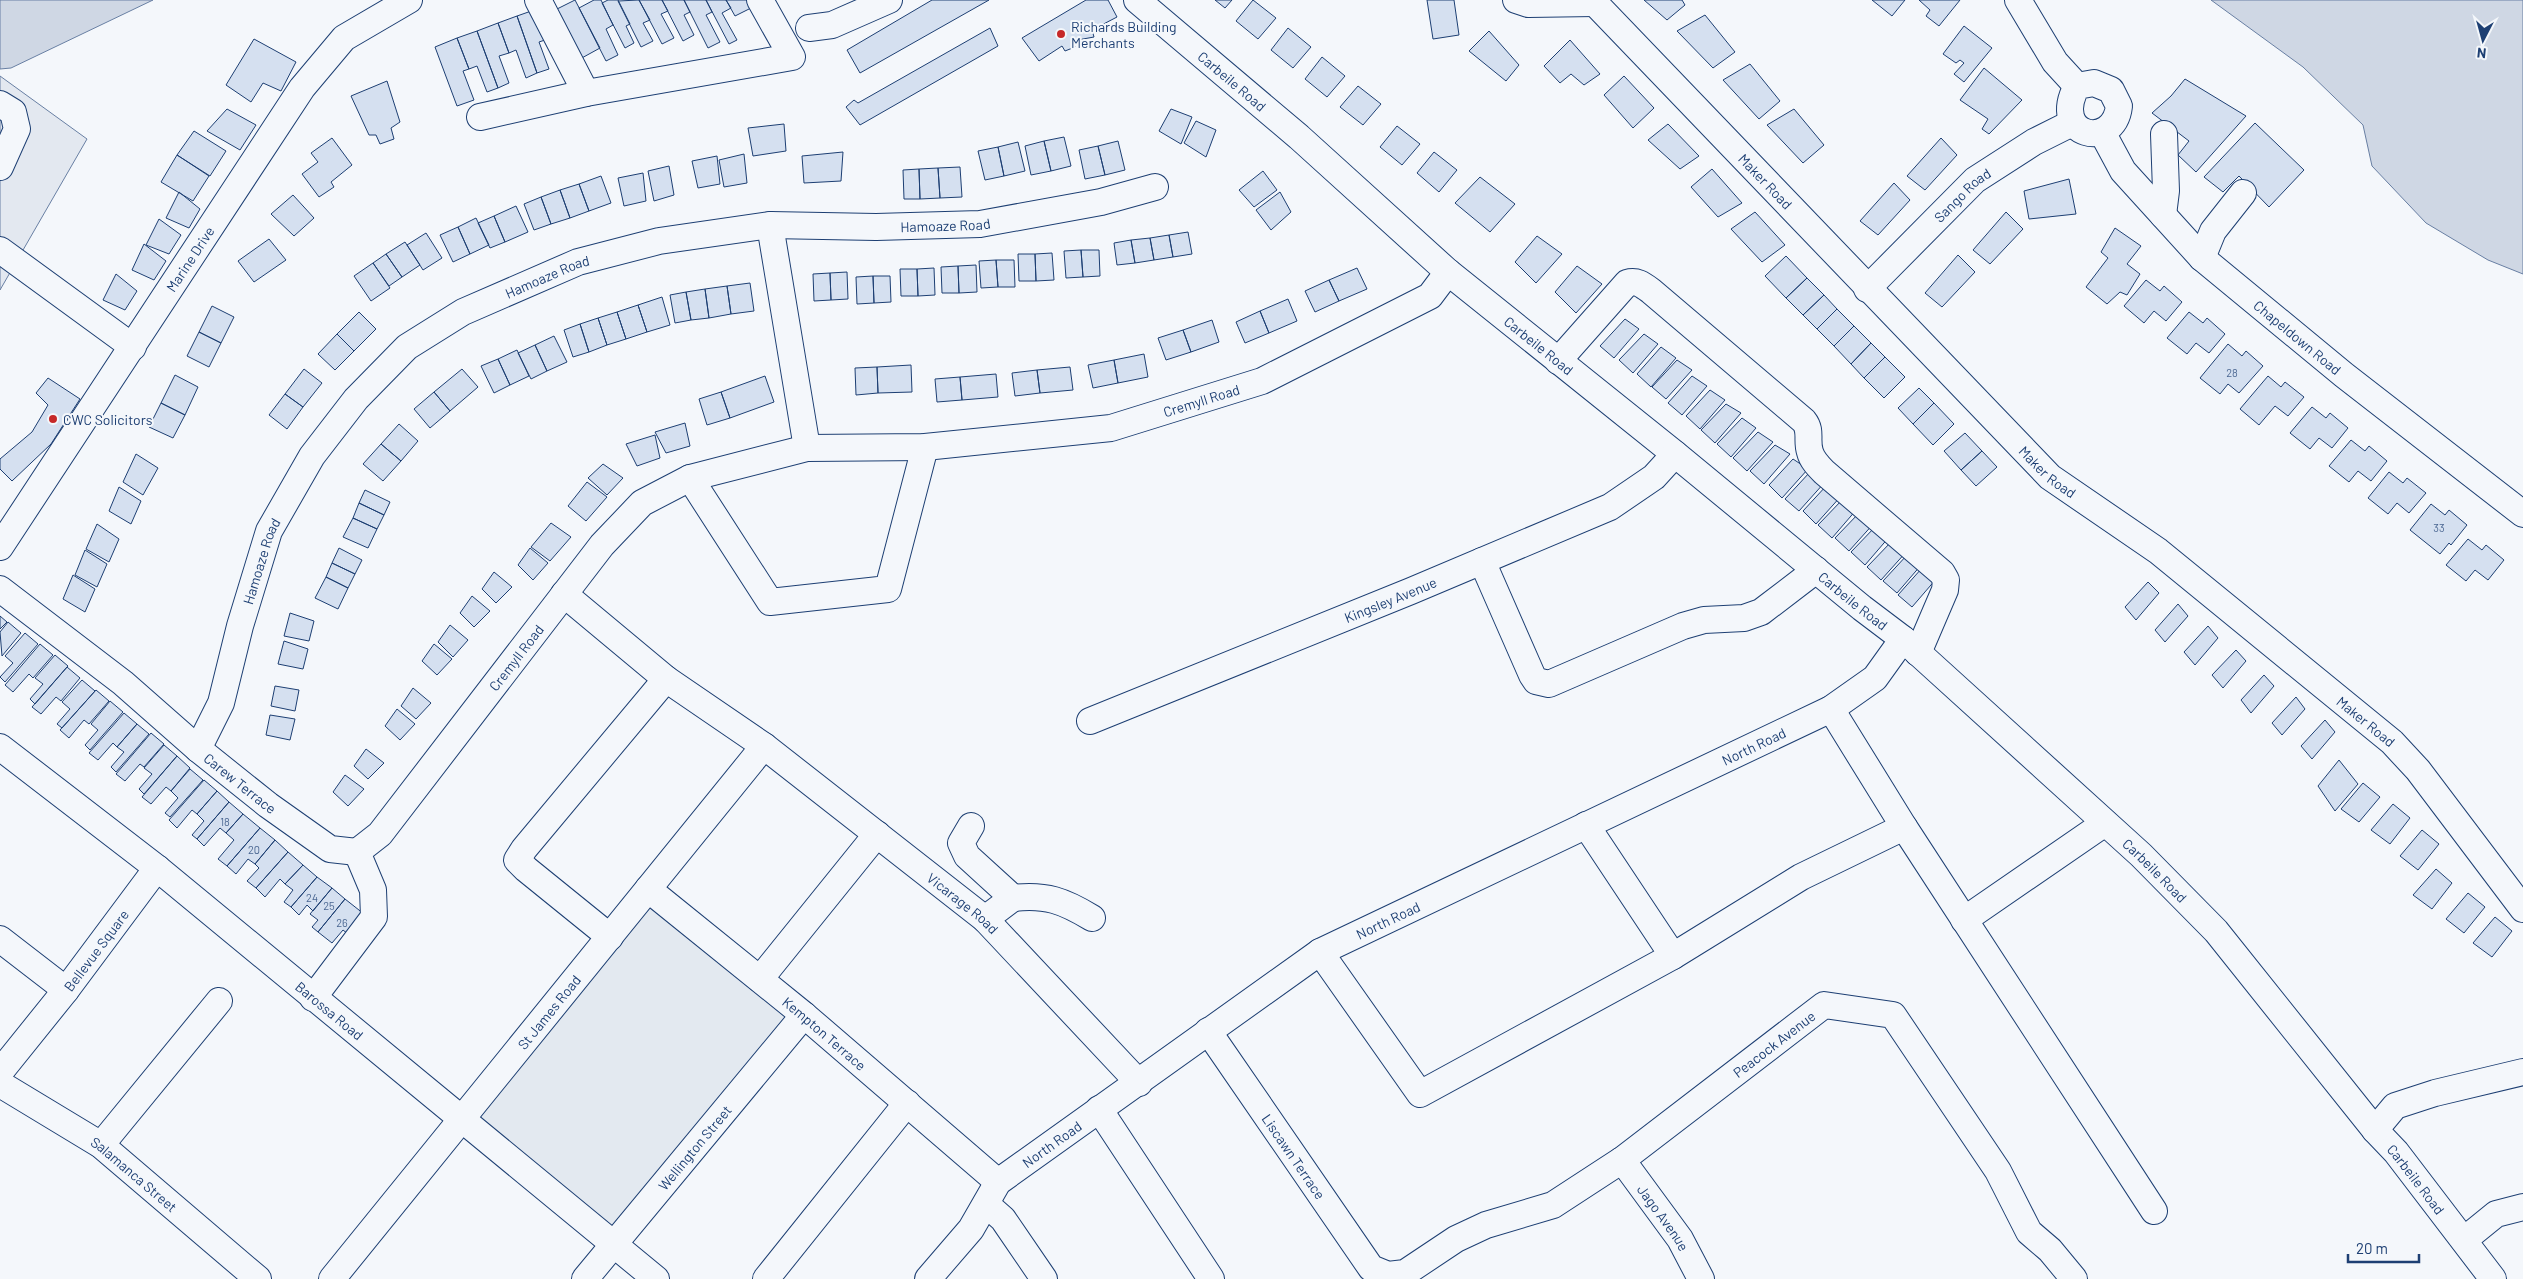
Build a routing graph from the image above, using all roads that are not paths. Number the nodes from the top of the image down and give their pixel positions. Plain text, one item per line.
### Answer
1 (408, 0) edge
2 (538, 0) edge
3 (760, 0) edge
4 (889, 0) edge
5 (1137, 0) edge
6 (1516, 0) edge
7 (2018, 0) edge
8 (1594, 1) edge
9 (809, 28) dead end
10 (2077, 86) junction
11 (586, 93) junction
12 (0, 104) edge
13 (480, 117) dead end
14 (2072, 123) junction
15 (2102, 132) junction
16 (2164, 134) dead end
17 (0, 167) edge
18 (1155, 187) dead end
19 (2243, 193) dead end
20 (2163, 215) junction
21 (770, 225) junction
22 (0, 250) edge
23 (2202, 258) junction
24 (1448, 272) junction
25 (1867, 289) junction
26 (133, 347) junction
27 (1558, 360) junction
28 (925, 447) junction
29 (807, 448) junction
30 (1675, 454) junction
31 (690, 478) junction
32 (2523, 514) edge
33 (3, 536) edge
34 (1482, 561) junction
35 (1816, 570) junction
36 (0, 589) edge
37 (564, 594) junction
38 (1911, 646) junction
39 (666, 678) junction
40 (1830, 709) junction
41 (1090, 721) dead end
42 (764, 746) junction
43 (0, 747) edge
44 (198, 749) junction
45 (2105, 823) junction
46 (1586, 825) junction
47 (971, 826) dead end
48 (1904, 827) junction
49 (877, 834) junction
50 (356, 852) junction
51 (157, 868) junction
52 (648, 888) junction
53 (1013, 898) junction
54 (2523, 909) edge
55 (1092, 918) dead end
56 (985, 919) junction
57 (1964, 920) junction
58 (610, 937) junction
59 (0, 940) edge
60 (1320, 952) junction
61 (1673, 956) junction
62 (760, 979) junction
63 (66, 990) junction
64 (313, 998) junction
65 (219, 1001) dead end
66 (804, 1015) junction
67 (1208, 1031) junction
68 (0, 1072) edge
69 (2523, 1072) edge
70 (1139, 1083) junction
71 (0, 1084) edge
72 (907, 1104) junction
73 (1099, 1109) junction
74 (462, 1121) junction
75 (2375, 1130) junction
76 (101, 1145) junction
77 (1622, 1160) junction
78 (992, 1193) junction
79 (2523, 1207) edge
80 (2154, 1211) dead end
81 (2464, 1240) junction
82 (613, 1244) junction
83 (1388, 1275) joint
84 (258, 1279) edge
85 (332, 1279) edge
86 (585, 1279) edge
87 (656, 1279) edge
88 (766, 1279) edge
89 (928, 1279) edge
90 (1044, 1279) edge
91 (1211, 1279) edge
92 (1700, 1279) edge
93 (2074, 1279) edge
94 (2492, 1279) edge

1 - 26 street, Marine Drive
2 - 11 street
3 - 11 street
4 - 9 street
5 - 24 street, Carbeile Road
6 - 8 street, Maker Road
7 - 10 street
8 - 25 street, Maker Road
10 - 14 street
10 - 15 street
11 - 13 street
12 - 17 street
14 - 15 street
14 - 25 street, Sango Road
15 - 20 street, Chapeldown Road
16 - 20 street
18 - 21 street, Hamoaze Road
19 - 23 street
20 - 23 street, Chapeldown Road
21 - 29 street
21 - 44 street, Hamoaze Road
22 - 26 street
23 - 32 street, Chapeldown Road
24 - 27 street, Carbeile Road
24 - 28 street, Cremyll Road
25 - 54 street, Maker Road
26 - 33 street, Marine Drive
27 - 30 street, Carbeile Road
27 - 38 street, North Road
28 - 29 street, Cremyll Road
28 - 31 street
29 - 31 street, Cremyll Road
30 - 34 street, Kingsley Avenue
30 - 35 street, Carbeile Road
31 - 37 street, Cremyll Road
34 - 35 street
34 - 41 street, Kingsley Avenue
35 - 38 street, Carbeile Road
36 - 44 street, Carew Terrace
37 - 39 street, Vicarage Road
37 - 50 street, Cremyll Road
38 - 40 street, North Road
38 - 45 street, Carbeile Road
39 - 42 street, Vicarage Road
39 - 58 street
40 - 46 street, North Road
40 - 48 street
42 - 49 street, Vicarage Road
42 - 52 street, St James Road
43 - 51 street, Barossa Road
44 - 50 street, Carew Terrace
45 - 57 street
45 - 75 street, Carbeile Road
46 - 60 street, North Road
46 - 61 street
47 - 53 street
48 - 57 street
48 - 61 street
49 - 56 street, Vicarage Road
49 - 62 street
50 - 64 street
51 - 63 street, Bellevue Square
51 - 64 street, Barossa Road
52 - 58 street, St James Road
52 - 62 street, Kempton Terrace
53 - 55 street
53 - 56 street
56 - 70 street, Vicarage Road
57 - 80 street
58 - 74 street, St James Road
59 - 63 street, Bellevue Square
60 - 61 street
60 - 67 street, North Road
62 - 66 street, Kempton Terrace
63 - 68 street
64 - 74 street, Barossa Road
65 - 76 street
66 - 72 street, Kempton Terrace
66 - 82 street, Wellington Street
67 - 70 street, North Road
67 - 83 street, Liscawn Terrace
69 - 75 street
70 - 73 street, North Road
71 - 76 street, Salamanca Street
72 - 78 street, Kempton Terrace
72 - 88 street
73 - 78 street, North Road
73 - 91 street
74 - 82 street, Barossa Road
74 - 85 street, St James Road
75 - 81 street, Carbeile Road
76 - 84 street, Salamanca Street
77 - 83 street, Peacock Avenue
77 - 92 street, Jago Avenue
77 - 93 street, Peacock Avenue
78 - 89 street, North Road
78 - 90 street, Kempton Terrace
79 - 81 street
81 - 94 street, Carbeile Road
82 - 86 street, Wellington Street
82 - 87 street, Barossa Road

